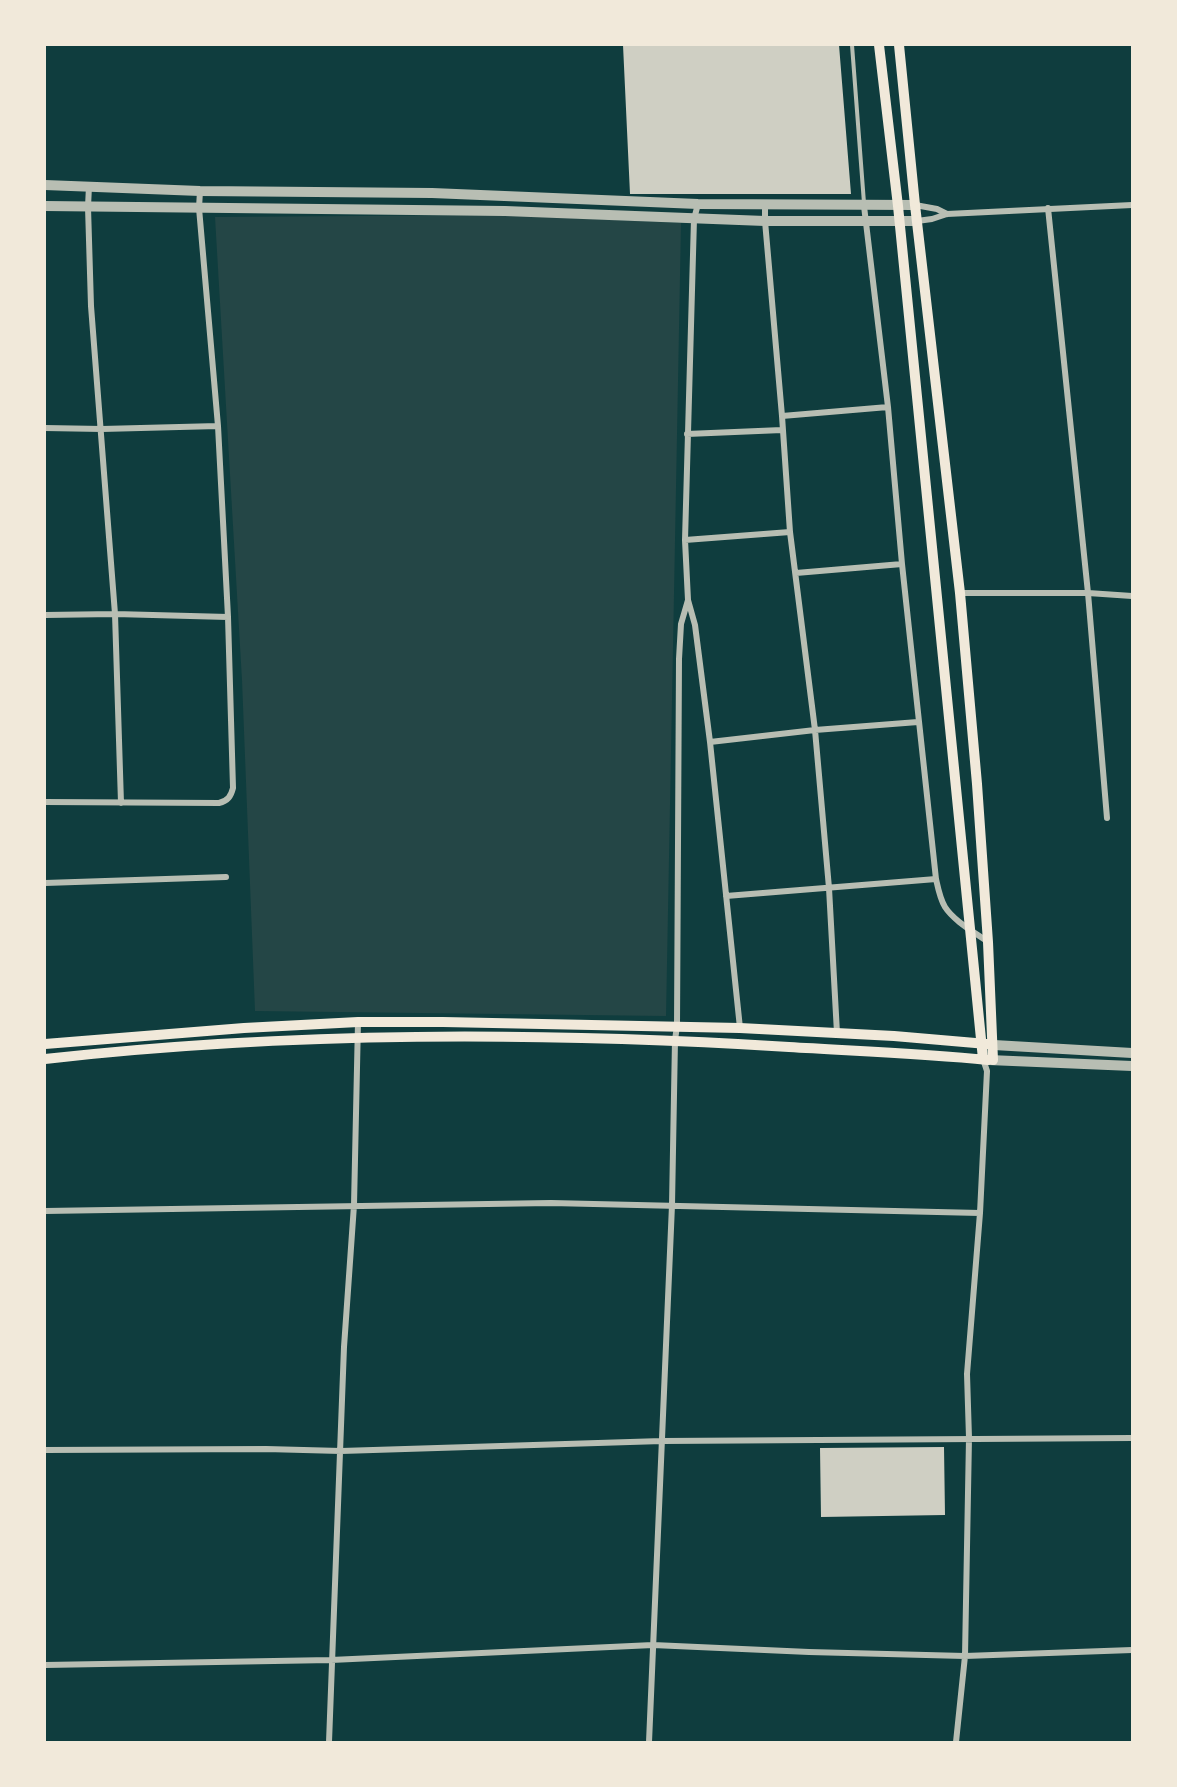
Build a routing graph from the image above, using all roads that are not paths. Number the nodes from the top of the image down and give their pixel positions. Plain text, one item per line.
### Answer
1 (852, 45) edge
2 (879, 45) edge
3 (899, 45) edge
4 (45, 184) edge
5 (89, 186) junction
6 (200, 191) junction
7 (306, 191) junction
8 (507, 197) junction
9 (698, 204) junction
10 (765, 205) junction
11 (915, 205) junction
12 (1132, 205) edge
13 (45, 206) edge
14 (864, 206) junction
15 (898, 206) junction
16 (88, 207) junction
17 (194, 208) junction
18 (1048, 208) junction
19 (306, 210) junction
20 (505, 211) junction
21 (947, 213) junction
22 (694, 219) junction
23 (765, 221) junction
24 (899, 221) junction
25 (917, 221) junction
26 (866, 222) junction
27 (888, 406) junction
28 (782, 416) junction
29 (218, 426) junction
30 (45, 428) edge
31 (102, 429) junction
32 (782, 430) junction
33 (687, 434) junction
34 (790, 532) junction
35 (685, 540) junction
36 (902, 564) junction
37 (796, 573) junction
38 (960, 593) junction
39 (1088, 593) junction
40 (1132, 596) edge
41 (688, 600) junction
42 (115, 614) junction
43 (45, 615) edge
44 (228, 617) junction
45 (918, 722) junction
46 (814, 730) junction
47 (710, 742) junction
48 (45, 802) edge
49 (121, 802) junction
50 (1107, 818) dead end
51 (226, 877) dead end
52 (936, 879) junction
53 (45, 883) edge
54 (829, 888) junction
55 (726, 896) junction
56 (970, 928) junction
57 (988, 942) junction
58 (358, 1022) junction
59 (677, 1026) junction
60 (740, 1028) junction
61 (837, 1033) junction
62 (358, 1039) junction
63 (675, 1040) junction
64 (45, 1044) edge
65 (988, 1044) junction
66 (1099, 1051) junction
67 (1132, 1053) edge
68 (45, 1059) edge
69 (988, 1060) junction
70 (1098, 1065) junction
71 (1132, 1066) edge
72 (354, 1205) junction
73 (672, 1205) junction
74 (45, 1211) edge
75 (980, 1213) junction
76 (969, 1438) junction
77 (1132, 1438) edge
78 (662, 1441) junction
79 (45, 1450) edge
80 (341, 1451) junction
81 (653, 1645) junction
82 (1132, 1650) edge
83 (965, 1656) junction
84 (331, 1660) junction
85 (45, 1665) edge
86 (329, 1742) edge
87 (648, 1742) edge
88 (956, 1742) edge

1 - 14 lane
2 - 15 main road
3 - 11 main road
4 - 5 street
5 - 6 street
5 - 16 street
6 - 7 street
6 - 17 street
7 - 8 street
7 - 19 street
8 - 9 street
8 - 20 street
9 - 10 street
9 - 22 street
10 - 14 street
10 - 23 street
11 - 15 street
11 - 21 street
11 - 25 main road
12 - 18 street
13 - 16 street
14 - 15 street
14 - 26 street
15 - 24 main road
16 - 17 street
16 - 31 street
17 - 19 street
17 - 29 street
18 - 21 street
18 - 39 street
19 - 20 street
20 - 22 street
21 - 25 street
22 - 23 street
22 - 33 street
23 - 26 street
23 - 28 street
24 - 25 street
24 - 26 street
24 - 56 main road
25 - 38 main road
26 - 27 street
27 - 28 street
27 - 36 street
28 - 32 street
29 - 31 street
29 - 44 street
30 - 31 street
31 - 42 street
32 - 33 street
32 - 34 street
33 - 35 street
34 - 35 street
34 - 37 street
35 - 41 street
36 - 37 street
36 - 45 street
37 - 46 street
38 - 39 street
38 - 57 main road
39 - 40 street
39 - 50 street
41 - 47 street
41 - 59 street
42 - 43 street
42 - 44 street
42 - 49 street
44 - 49 street
45 - 46 street
45 - 52 street
46 - 47 street
46 - 54 street
47 - 55 street
48 - 49 street
51 - 53 street
52 - 54 street
52 - 56 street
54 - 55 street
54 - 61 street
55 - 60 street
56 - 57 street
56 - 65 main road
57 - 65 main road
58 - 59 main road
58 - 62 street
58 - 64 main road
59 - 60 main road
59 - 63 street
60 - 61 main road
61 - 65 main road
62 - 63 main road
62 - 68 main road
62 - 72 street
63 - 69 main road
63 - 73 street
65 - 66 street
65 - 69 main road
66 - 67 street
66 - 70 street
69 - 70 street
69 - 75 street
70 - 71 street
72 - 73 street
72 - 74 street
72 - 80 street
73 - 75 street
73 - 78 street
75 - 76 street
76 - 77 street
76 - 78 street
76 - 83 street
78 - 80 street
78 - 81 street
79 - 80 street
80 - 84 street
81 - 83 street
81 - 84 street
81 - 87 street
82 - 83 street
83 - 88 street
84 - 85 street
84 - 86 street

